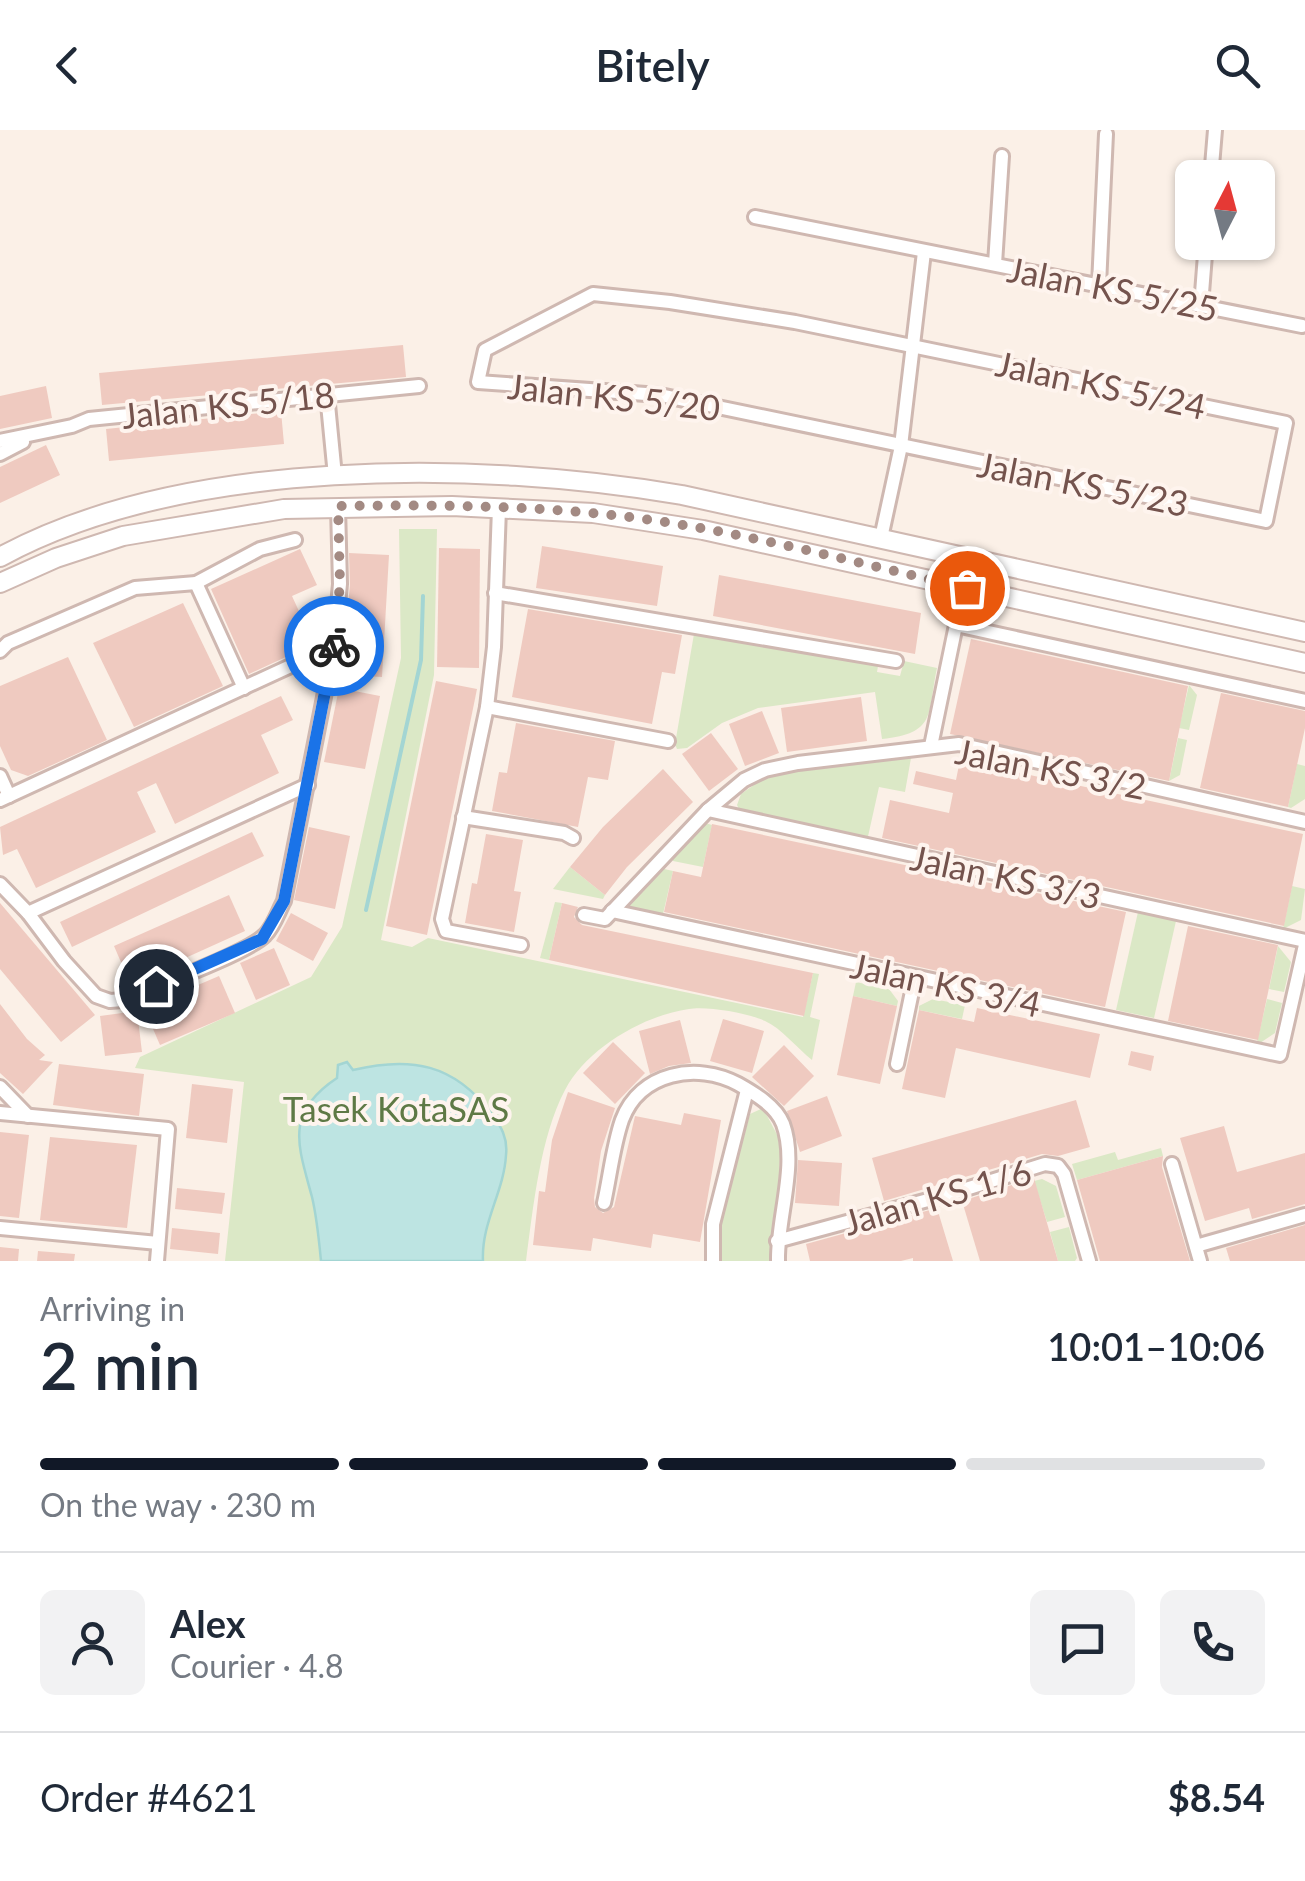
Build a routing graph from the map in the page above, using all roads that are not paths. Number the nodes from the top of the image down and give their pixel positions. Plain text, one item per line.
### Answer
1 (1215, 130) edge
2 (1106, 134) dead end
3 (1002, 156) dead end
4 (1212, 160) edge
5 (755, 218) dead end
6 (924, 252) junction
7 (1204, 260) edge
8 (995, 264) junction
9 (1099, 285) junction
10 (592, 294) joint
11 (1200, 306) junction
12 (1302, 326) dead end
13 (915, 347) junction
14 (420, 386) dead end
15 (327, 394) junction
16 (39, 434) junction
17 (0, 441) edge
18 (900, 446) junction
19 (0, 454) edge
20 (335, 476) junction
21 (338, 506) junction
22 (500, 508) junction
23 (1266, 521) joint
24 (881, 538) junction
25 (295, 540) dead end
26 (0, 557) edge
27 (0, 583) edge
28 (196, 583) junction
29 (495, 593) junction
30 (1305, 632) edge
31 (334, 646) junction
32 (0, 651) edge
33 (896, 661) dead end
34 (1305, 663) edge
35 (244, 688) junction
36 (1305, 701) edge
37 (487, 708) junction
38 (668, 741) dead end
39 (931, 746) junction
40 (0, 776) edge
41 (308, 786) junction
42 (4, 798) edge
43 (708, 810) junction
44 (463, 817) junction
45 (1305, 822) edge
46 (573, 838) dead end
47 (0, 884) edge
48 (28, 912) junction
49 (612, 912) junction
50 (584, 915) dead end
51 (1305, 943) edge
52 (521, 946) dead end
53 (915, 977) junction
54 (897, 1064) dead end
55 (0, 1086) edge
56 (747, 1090) junction
57 (0, 1113) edge
58 (28, 1116) junction
59 (1172, 1164) dead end
60 (604, 1203) dead end
61 (1305, 1215) edge
62 (0, 1228) edge
63 (777, 1242) junction
64 (158, 1243) junction
65 (1196, 1246) junction
66 (156, 1261) edge
67 (713, 1261) edge
68 (778, 1261) edge
69 (1089, 1261) edge
70 (1200, 1261) edge

1 - 4 street
2 - 9 street
3 - 8 street
5 - 6 street, Jalan KS 5/25
6 - 8 street, Jalan KS 5/25
6 - 13 street
7 - 11 street
8 - 9 street, Jalan KS 5/25
9 - 11 street, Jalan KS 5/25
10 - 13 street, Jalan KS 5/24
10 - 18 street, Jalan KS 5/20
11 - 12 street, Jalan KS 5/25
13 - 18 street
13 - 23 street, Jalan KS 5/24
14 - 15 street, Jalan KS 5/18
15 - 16 street, Jalan KS 5/18
15 - 20 street
16 - 17 street, Jalan KS 5/18
16 - 19 street, Jalan KS 5/18
18 - 23 street, Jalan KS 5/23
18 - 24 street
20 - 24 street
20 - 26 street
21 - 22 street
21 - 27 street
21 - 31 street
22 - 29 street
22 - 34 street
24 - 30 street
25 - 28 street
28 - 32 street
28 - 35 street
29 - 33 street
29 - 37 street
31 - 35 street
31 - 41 street
35 - 42 street
36 - 39 street
37 - 38 street
37 - 44 street
39 - 43 street, Jalan KS 3/2
39 - 45 street, Jalan KS 3/2
40 - 42 street
41 - 48 street
41 - 48 street
43 - 49 street, Jalan KS 3/2
43 - 51 street, Jalan KS 3/3
44 - 46 street
44 - 52 street
47 - 48 street
49 - 50 street, Jalan KS 3/4
49 - 53 street, Jalan KS 3/4
51 - 53 street, Jalan KS 3/4
53 - 54 street
55 - 58 street
56 - 60 street
56 - 63 street
56 - 67 street
57 - 58 street
58 - 64 street
59 - 65 street
61 - 65 street
62 - 64 street
63 - 68 street
63 - 69 street, Jalan KS 1/6
64 - 66 street
65 - 70 street

